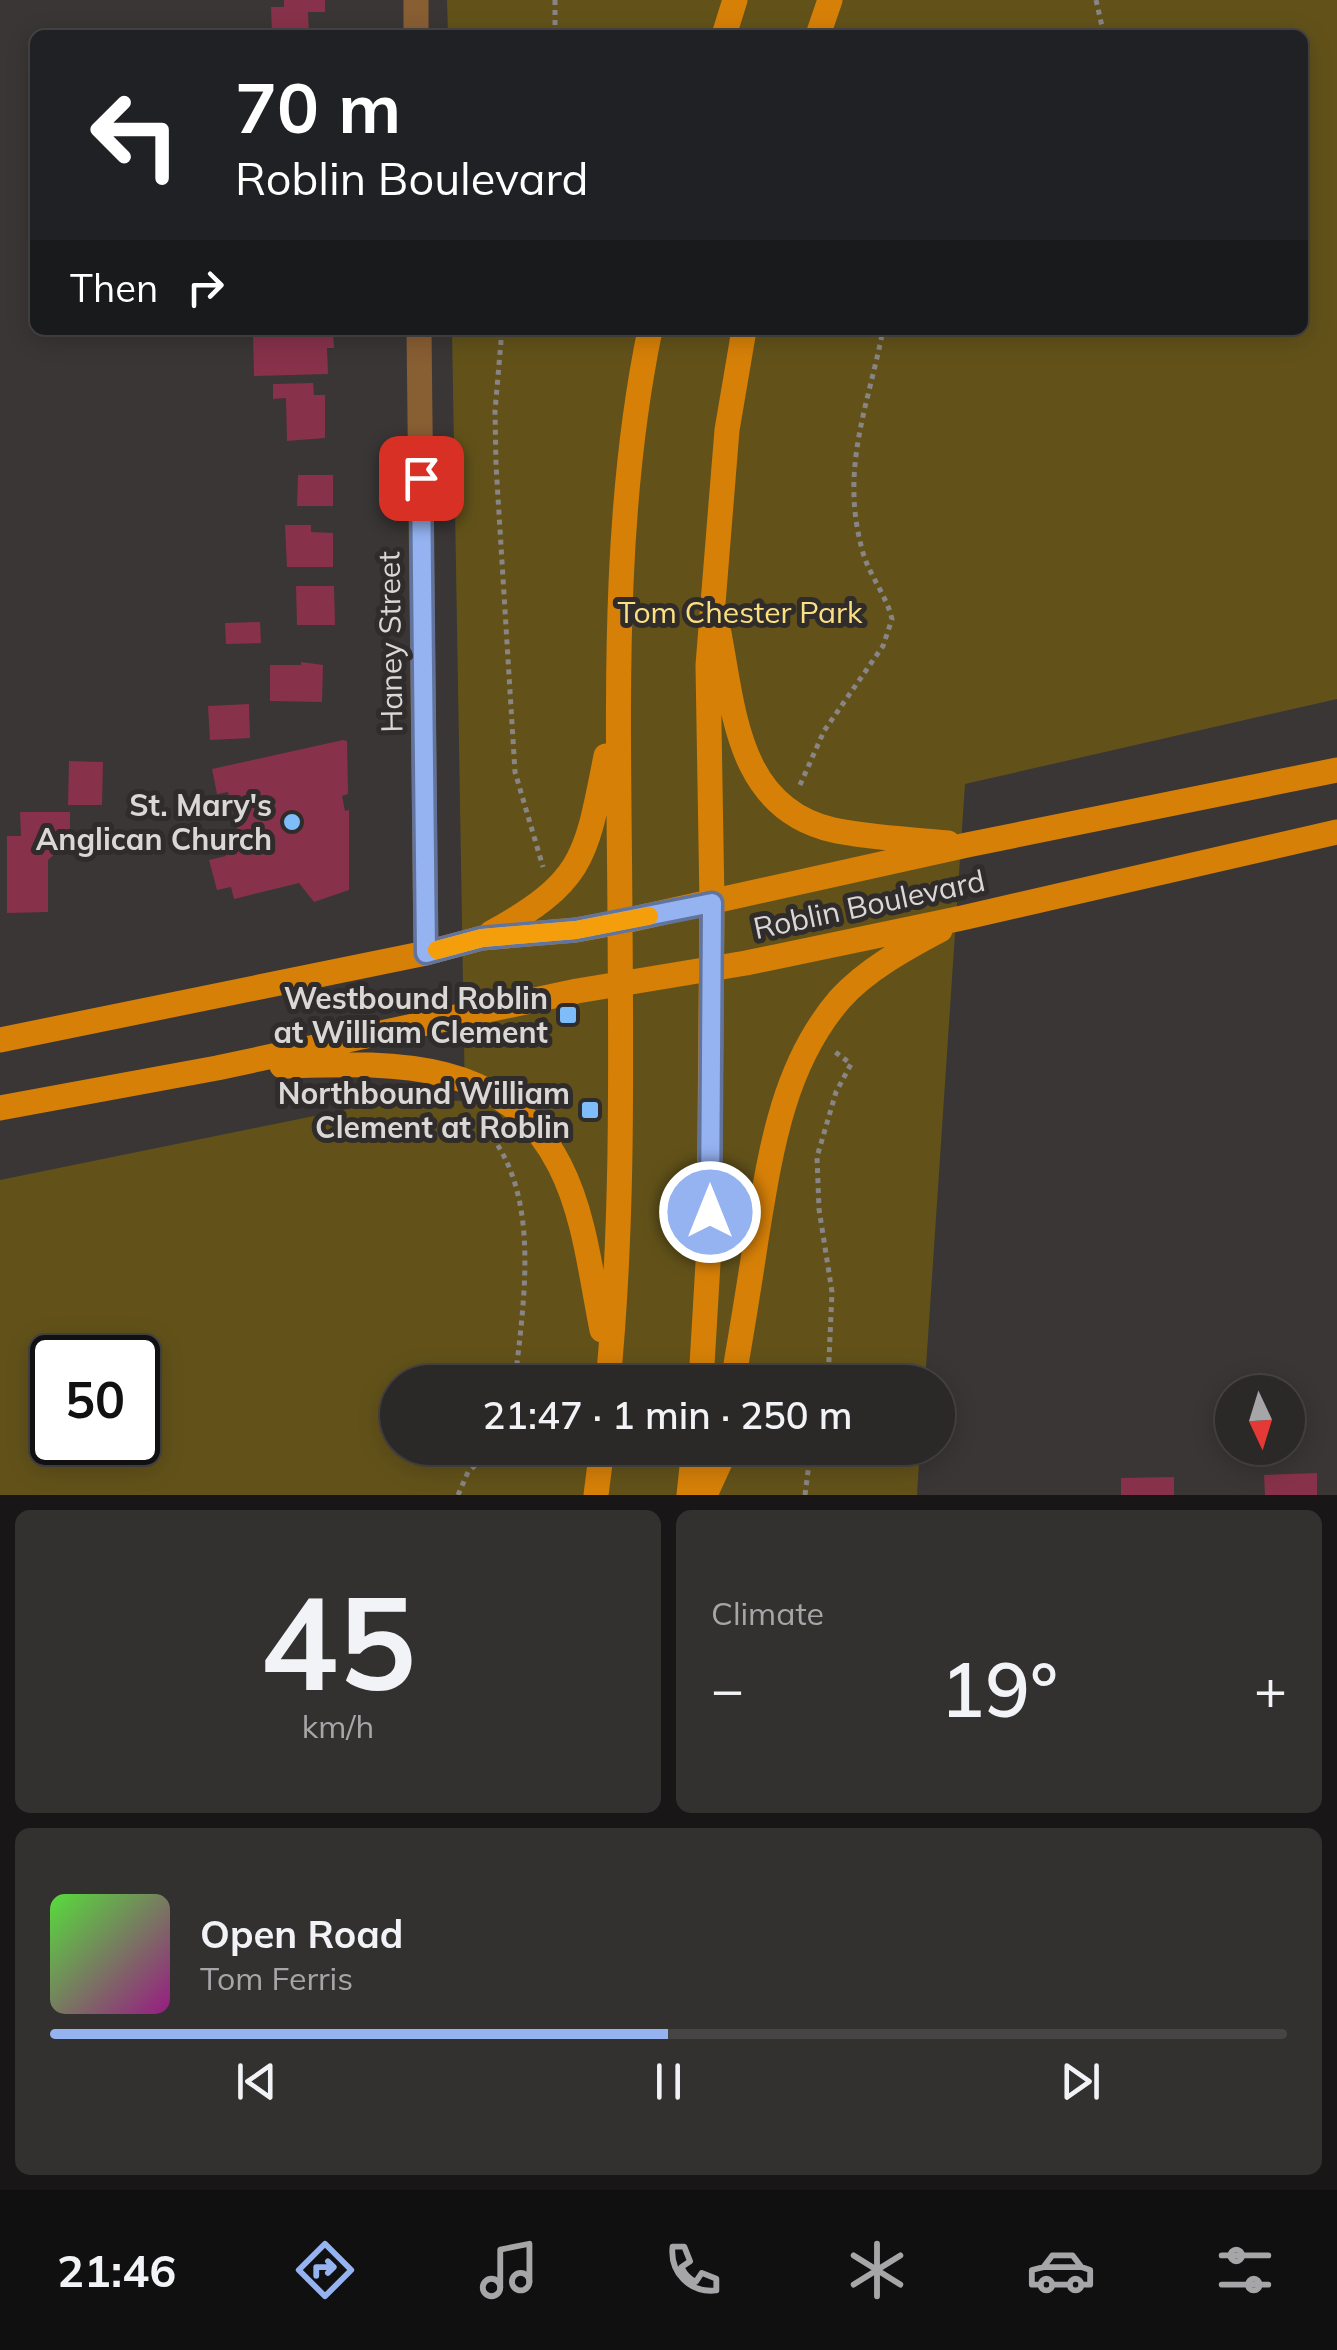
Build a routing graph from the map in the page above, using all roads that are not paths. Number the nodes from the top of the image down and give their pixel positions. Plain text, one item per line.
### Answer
1 (416, 0) edge
2 (734, 0) edge
3 (830, 0) edge
4 (416, 30) edge
5 (725, 30) edge
6 (820, 30) edge
7 (419, 335) edge
8 (649, 335) edge
9 (743, 335) edge
10 (712, 599) junction
11 (616, 707) junction
12 (1337, 770) edge
13 (1337, 832) edge
14 (968, 845) junction
15 (712, 903) junction
16 (962, 918) junction
17 (620, 922) junction
18 (482, 938) junction
19 (426, 953) junction
20 (712, 970) junction
21 (619, 985) junction
22 (0, 1040) edge
23 (217, 1068) junction
24 (0, 1108) edge
25 (607, 1365) edge
26 (610, 1365) edge
27 (702, 1365) edge
28 (736, 1365) edge
29 (600, 1465) edge
30 (692, 1465) edge
31 (719, 1465) edge
32 (596, 1495) edge
33 (689, 1495) edge
34 (705, 1495) edge

1 - 4 street
2 - 5 main road
3 - 6 main road
7 - 19 street, Haney Street
8 - 11 main road
9 - 10 main road
10 - 14 main road
10 - 15 main road
11 - 17 main road
11 - 18 main road
12 - 14 main road, Roblin Boulevard
13 - 16 main road, Roblin Boulevard
14 - 15 main road, Roblin Boulevard
15 - 17 main road, Roblin Boulevard
15 - 20 main road
16 - 20 main road, Roblin Boulevard
16 - 28 main road
17 - 18 main road, Roblin Boulevard
17 - 21 main road
18 - 19 main road, Roblin Boulevard
19 - 22 main road, Roblin Boulevard
20 - 21 main road, Roblin Boulevard
20 - 27 main road
21 - 23 main road, Roblin Boulevard
21 - 26 main road
23 - 24 main road, Roblin Boulevard
23 - 25 main road
29 - 32 main road
30 - 33 main road
31 - 34 main road

